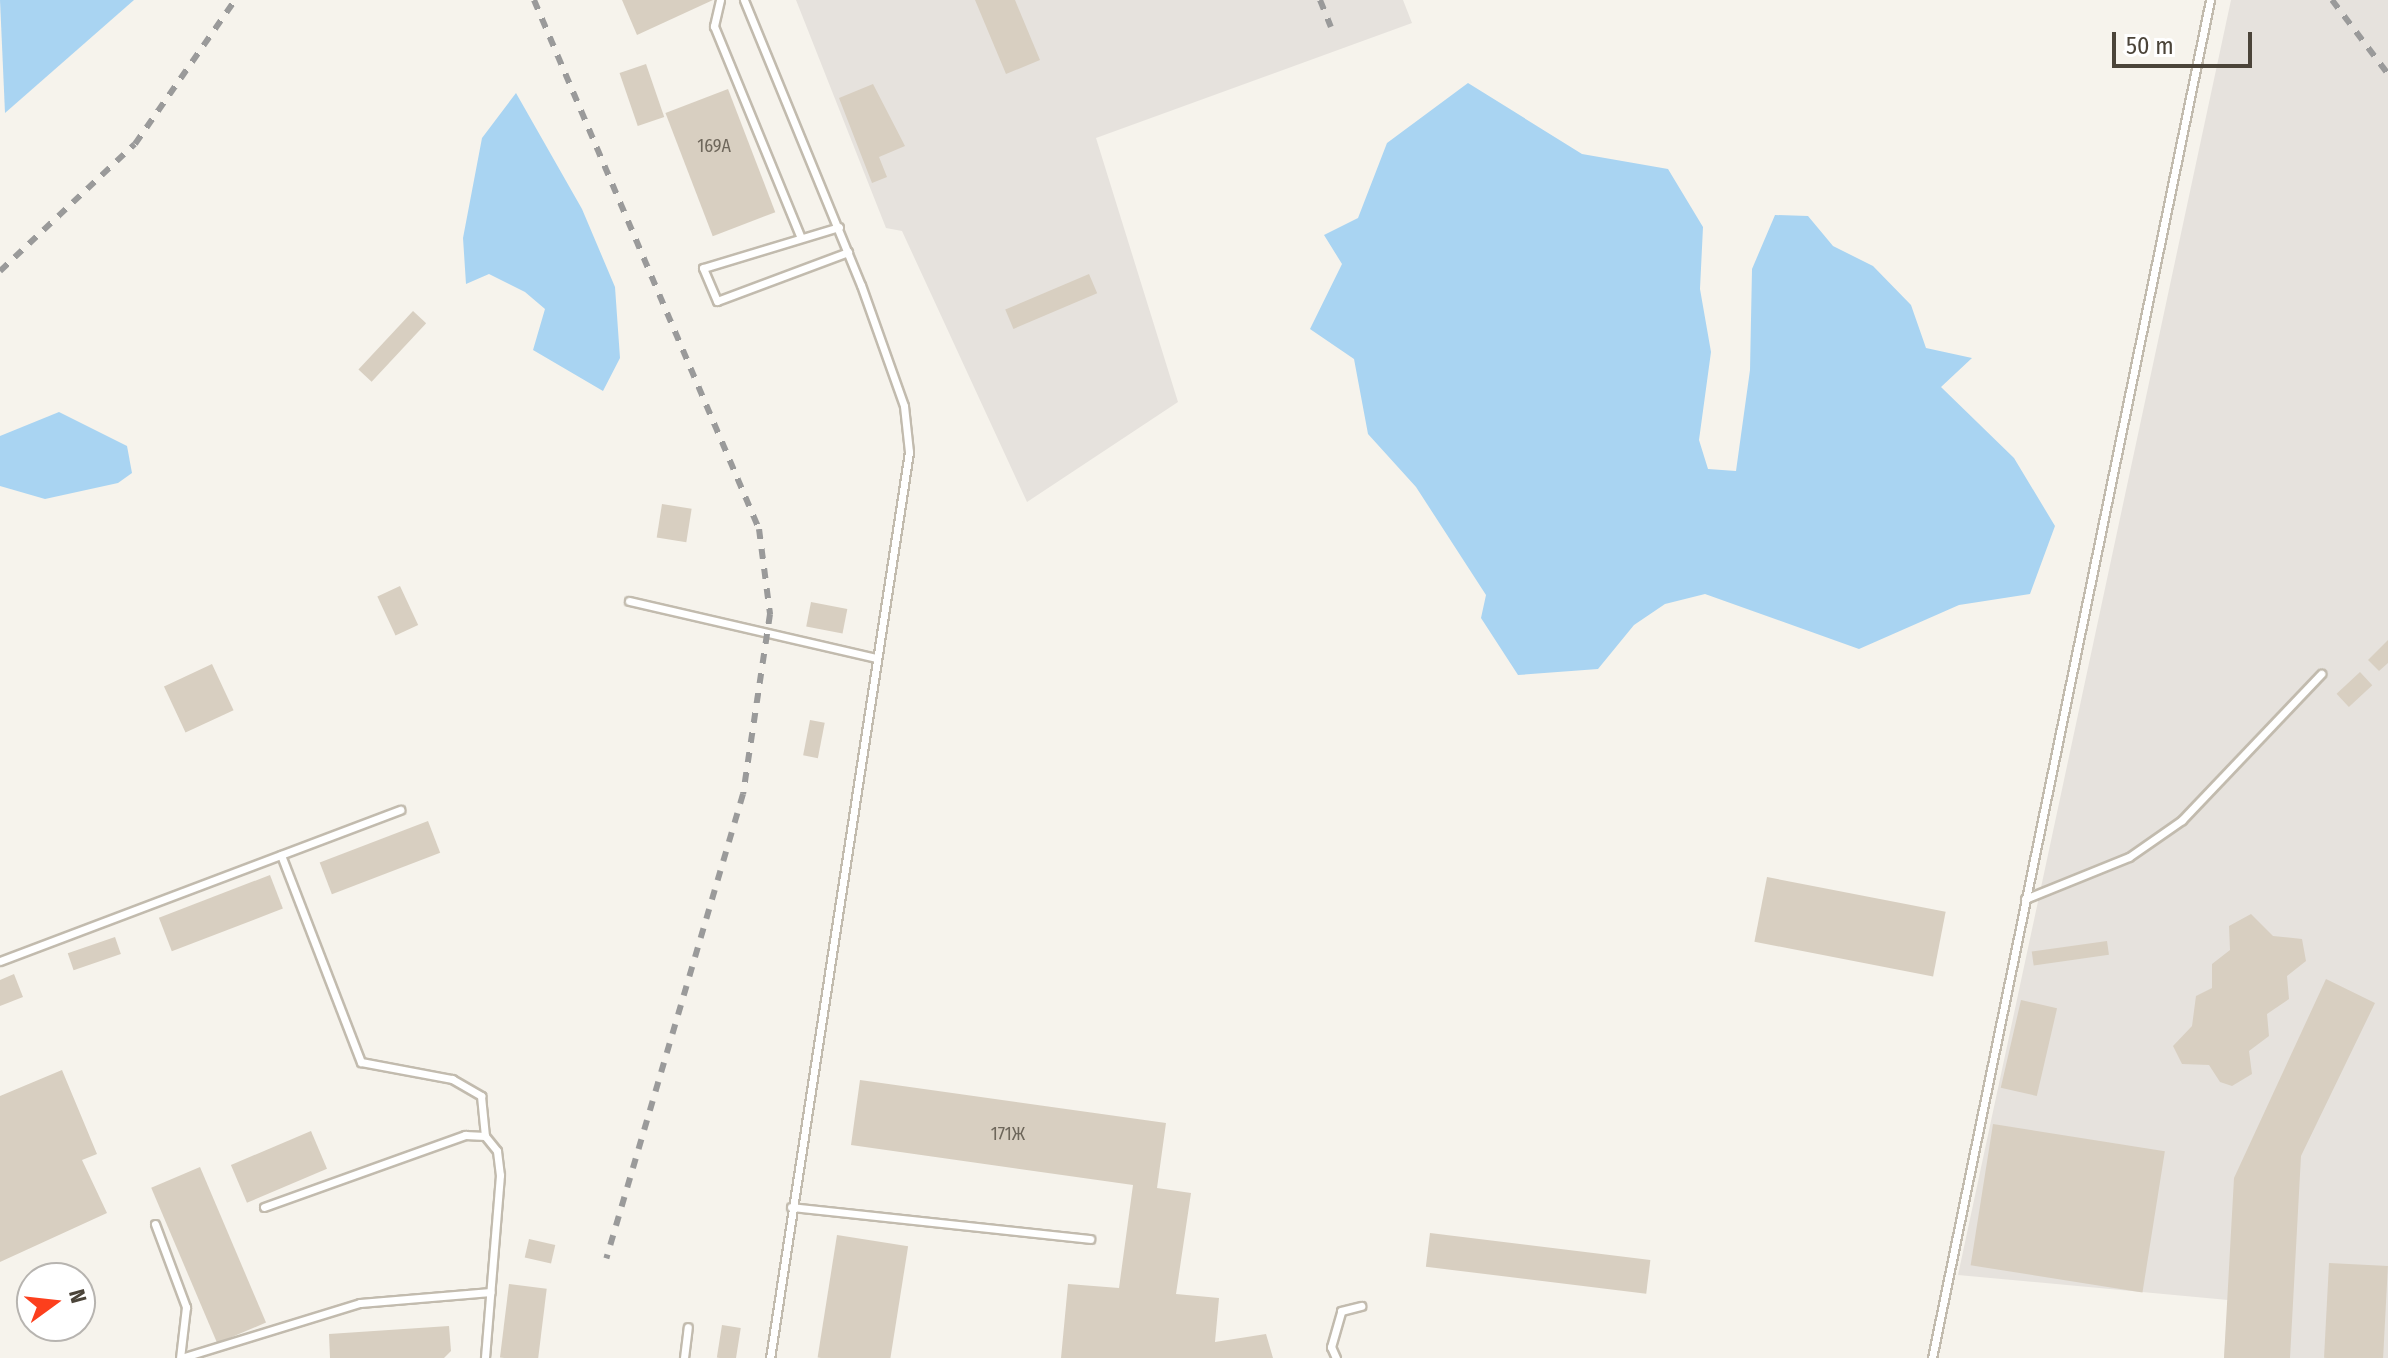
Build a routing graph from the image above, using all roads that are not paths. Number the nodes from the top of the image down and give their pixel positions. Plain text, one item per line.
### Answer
1 (720, 0) edge
2 (744, 0) edge
3 (2210, 0) edge
4 (839, 227) junction
5 (801, 238) junction
6 (848, 252) junction
7 (629, 601) dead end
8 (876, 658) junction
9 (2321, 674) dead end
10 (400, 810) dead end
11 (281, 855) junction
12 (2025, 899) junction
13 (0, 961) edge
14 (485, 1136) junction
15 (264, 1207) dead end
16 (791, 1207) junction
17 (155, 1224) dead end
18 (1090, 1239) dead end
19 (491, 1292) junction
20 (1361, 1306) dead end
21 (688, 1327) dead end
22 (180, 1358) edge
23 (485, 1358) edge
24 (684, 1358) edge
25 (770, 1358) edge
26 (1336, 1358) edge
27 (1932, 1358) edge

1 - 5 lane
2 - 4 lane
3 - 12 lane
4 - 5 lane
4 - 6 lane
5 - 6 lane
6 - 8 lane
7 - 8 lane
8 - 16 lane
9 - 12 lane
10 - 11 lane
11 - 13 lane
11 - 14 lane
12 - 27 lane
14 - 15 lane
14 - 19 lane
16 - 18 lane
16 - 25 lane
17 - 22 lane
19 - 22 lane
19 - 23 lane
20 - 26 lane
21 - 24 lane

